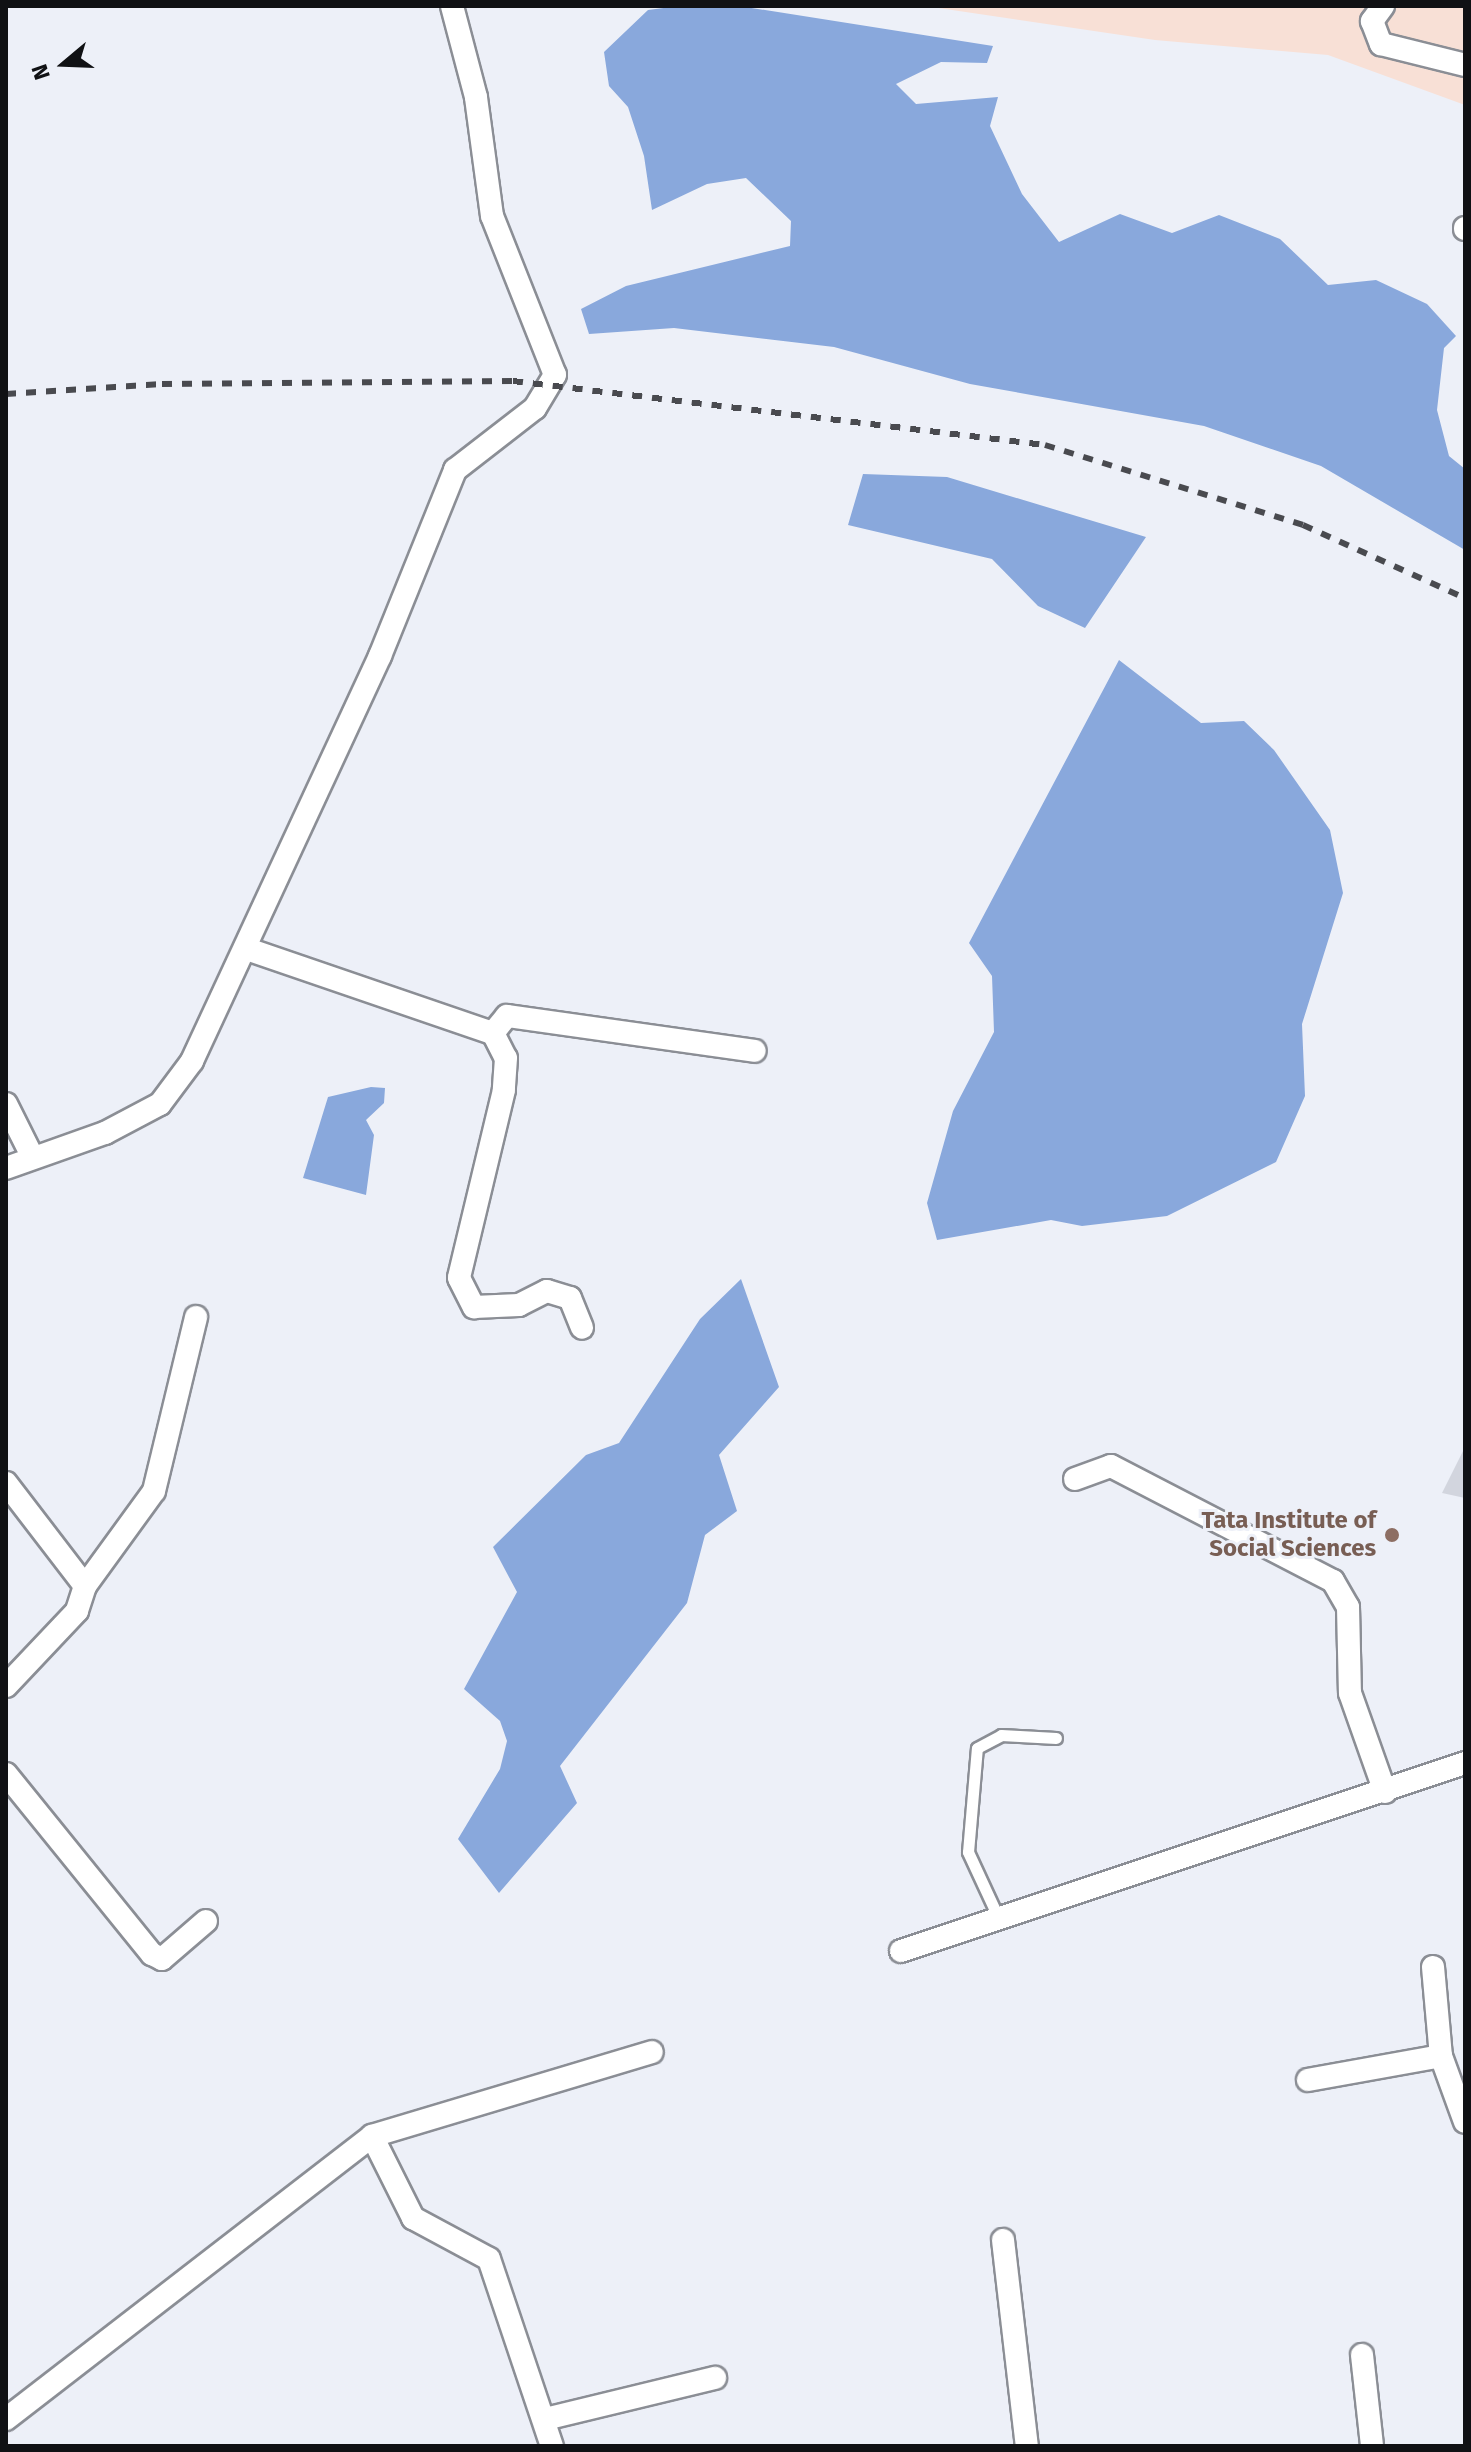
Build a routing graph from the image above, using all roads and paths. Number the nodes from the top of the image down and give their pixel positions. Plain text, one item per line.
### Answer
1 (452, 6) edge
2 (1383, 6) edge
3 (1465, 65) edge
4 (247, 949) junction
5 (493, 1033) junction
6 (755, 1051) dead end
7 (6, 1104) edge
8 (32, 1156) junction
9 (6, 1168) edge
10 (196, 1317) dead end
11 (582, 1328) dead end
12 (1075, 1479) dead end
13 (6, 1483) edge
14 (85, 1586) junction
15 (6, 1686) edge
16 (1056, 1738) dead end
17 (1465, 1763) edge
18 (6, 1774) edge
19 (1385, 1792) junction
20 (1000, 1919) junction
21 (206, 1921) dead end
22 (901, 1951) dead end
23 (1433, 1967) dead end
24 (652, 2052) dead end
25 (1441, 2056) junction
26 (1308, 2080) dead end
27 (1465, 2122) edge
28 (372, 2136) junction
29 (1003, 2240) dead end
30 (1362, 2355) dead end
31 (715, 2378) dead end
32 (6, 2419) edge
33 (545, 2419) junction
34 (552, 2446) edge
35 (1027, 2446) edge
36 (1372, 2446) edge

1 - 4 street
2 - 3 street
4 - 5 street
4 - 8 street
5 - 6 street
5 - 11 street
7 - 8 street
8 - 9 street
10 - 14 street
12 - 19 street
13 - 14 street
14 - 15 street
16 - 20 lane
17 - 19 street
18 - 21 street
19 - 20 street
20 - 22 street
23 - 25 street
24 - 28 street
25 - 26 street
25 - 27 street
28 - 32 street
28 - 33 street
29 - 35 street
30 - 36 street
31 - 33 street
33 - 34 street

